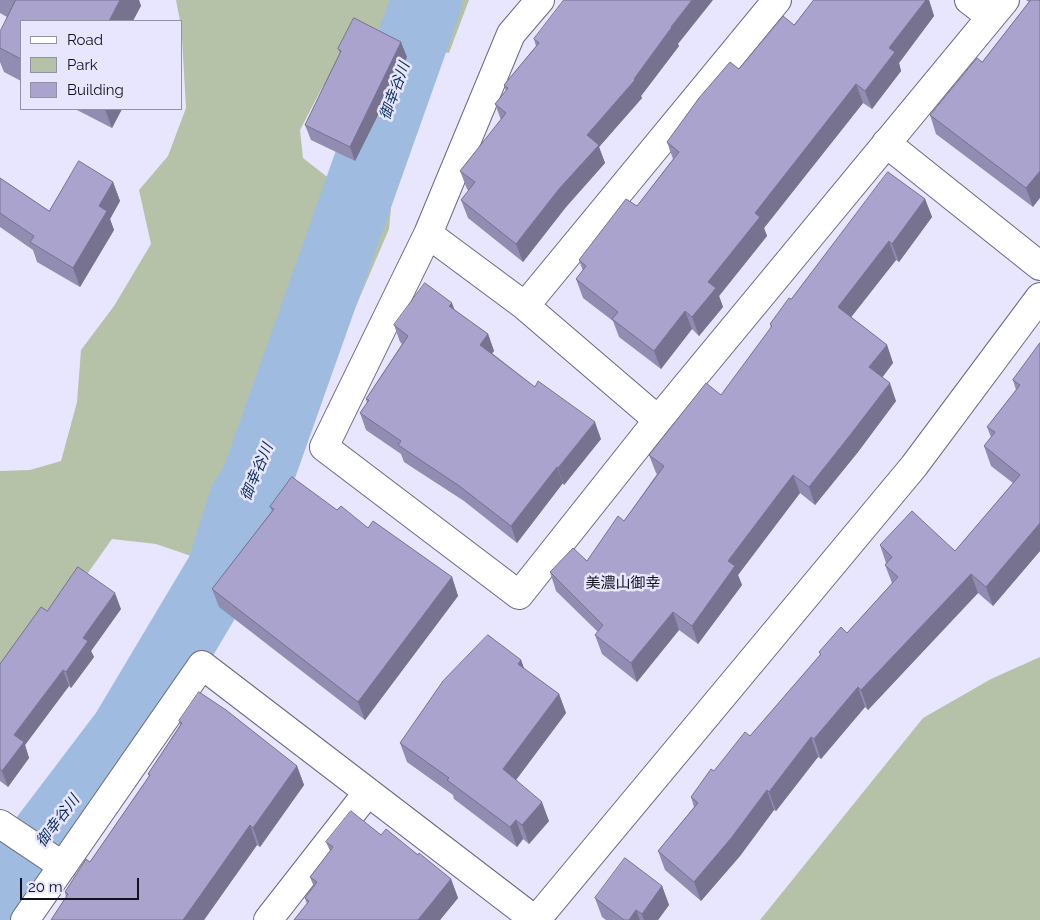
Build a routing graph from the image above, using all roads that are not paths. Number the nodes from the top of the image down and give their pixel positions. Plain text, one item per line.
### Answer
1 (540, 0) edge
2 (777, 0) edge
3 (969, 0) edge
4 (998, 9) edge
5 (886, 143) junction
6 (428, 234) junction
7 (1040, 266) edge
8 (1040, 297) edge
9 (525, 306) junction
10 (658, 420) junction
11 (368, 792) junction
12 (11, 831) edge
13 (58, 863) junction
14 (25, 920) edge
15 (268, 920) edge
16 (535, 920) edge

1 - 6 street
2 - 9 street
3 - 4 street
4 - 5 street
5 - 7 street
5 - 10 street
6 - 9 street
6 - 10 street
8 - 16 street
9 - 10 street
11 - 13 street
11 - 15 street
11 - 16 street
12 - 13 street
13 - 14 street

